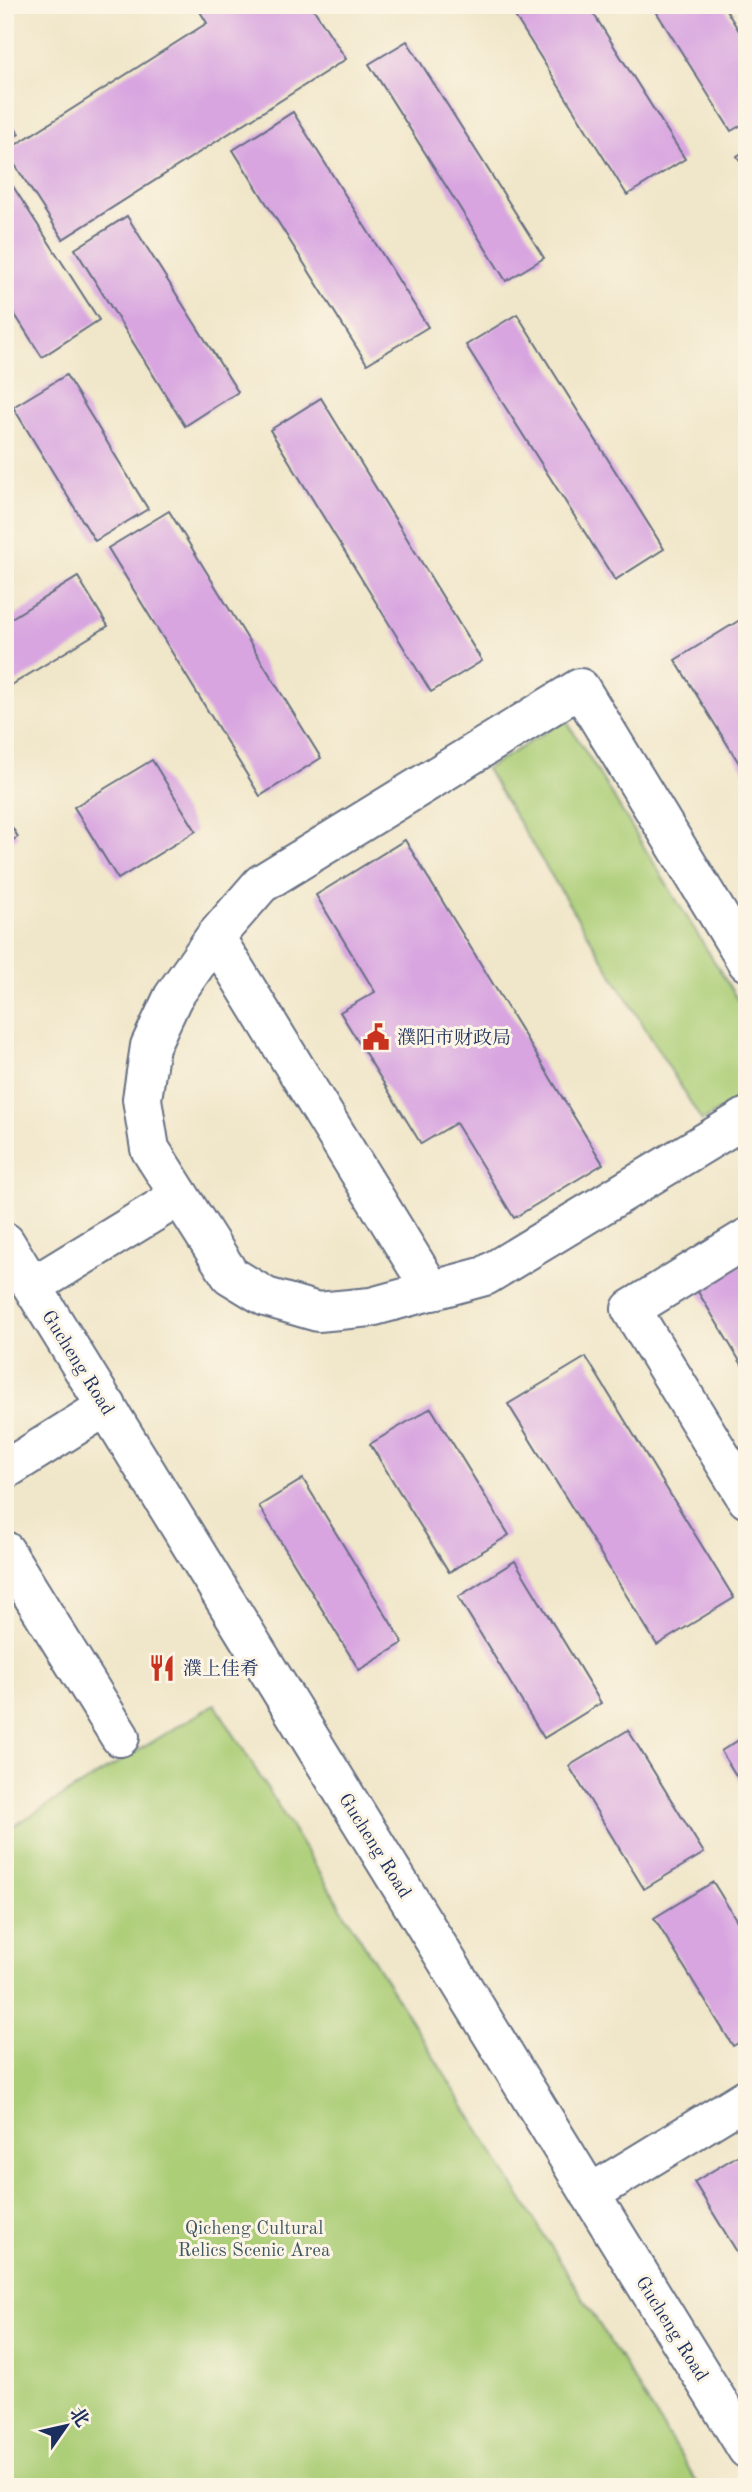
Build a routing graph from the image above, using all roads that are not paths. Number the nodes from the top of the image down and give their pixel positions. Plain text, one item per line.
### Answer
1 (215, 937) junction
2 (747, 962) edge
3 (747, 1117) edge
4 (180, 1196) junction
5 (747, 1238) edge
6 (5, 1241) edge
7 (33, 1286) junction
8 (432, 1291) junction
9 (107, 1406) junction
10 (5, 1470) edge
11 (747, 1499) edge
12 (5, 1551) edge
13 (120, 1737) dead end
14 (747, 2098) edge
15 (590, 2194) junction
16 (747, 2449) edge

1 - 2 street
1 - 4 street
1 - 8 street
3 - 8 street
4 - 7 street
4 - 8 street
5 - 11 street
6 - 7 street, Gucheng Road
7 - 9 street, Gucheng Road
9 - 10 street
9 - 15 street, Gucheng Road
12 - 13 street
14 - 15 street
15 - 16 street, Gucheng Road

